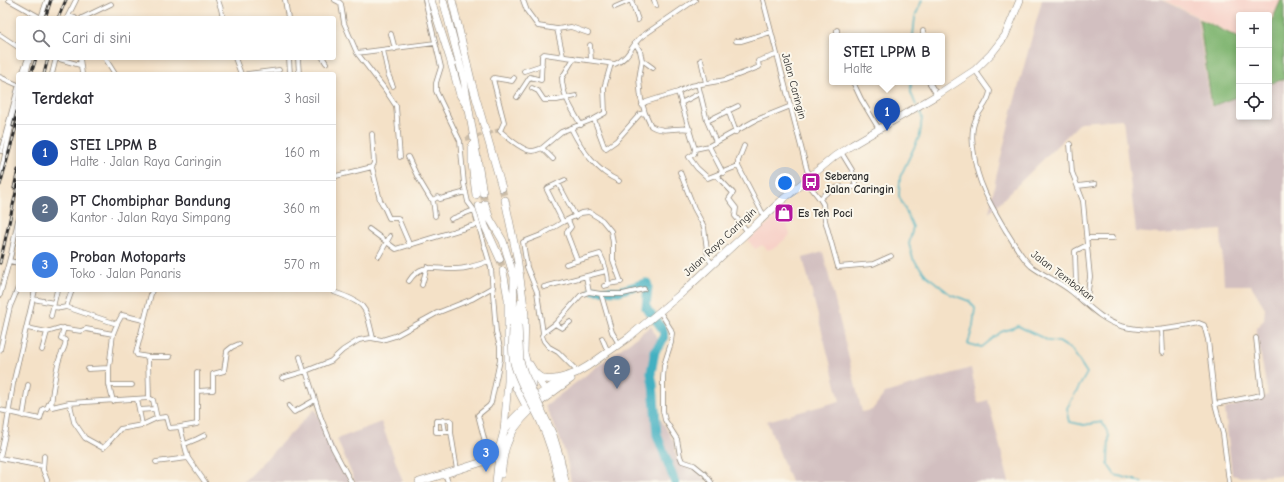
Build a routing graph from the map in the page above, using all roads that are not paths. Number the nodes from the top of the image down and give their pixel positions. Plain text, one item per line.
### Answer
1 (9, 0) edge
2 (47, 0) edge
3 (76, 0) edge
4 (218, 0) edge
5 (285, 0) edge
6 (335, 0) edge
7 (425, 0) edge
8 (431, 0) edge
9 (443, 0) edge
10 (452, 0) edge
11 (523, 0) edge
12 (632, 0) edge
13 (654, 0) edge
14 (695, 0) edge
15 (763, 0) edge
16 (1020, 0) edge
17 (112, 4) dead end
18 (656, 6) dead end
19 (615, 7) dead end
20 (37, 16) edge
21 (42, 16) edge
22 (68, 16) edge
23 (86, 16) edge
24 (222, 16) edge
25 (288, 16) edge
26 (638, 20) dead end
27 (557, 29) junction
28 (771, 32) junction
29 (588, 33) dead end
30 (391, 34) dead end
31 (0, 35) edge
32 (736, 42) dead end
33 (435, 43) junction
34 (635, 43) junction
35 (590, 45) dead end
36 (16, 46) edge
37 (395, 49) junction
38 (383, 50) junction
39 (357, 53) junction
40 (776, 55) junction
41 (563, 56) junction
42 (574, 58) junction
43 (28, 60) edge
44 (29, 60) edge
45 (56, 60) edge
46 (63, 60) edge
47 (80, 60) edge
48 (108, 60) edge
49 (236, 60) edge
50 (289, 60) edge
51 (298, 60) edge
52 (324, 60) edge
53 (591, 60) junction
54 (642, 60) junction
55 (701, 60) dead end
56 (326, 63) dead end
57 (611, 64) junction
58 (80, 65) junction
59 (542, 65) junction
60 (653, 68) dead end
61 (279, 70) dead end
62 (975, 70) junction
63 (524, 71) dead end
64 (23, 72) edge
65 (26, 72) edge
66 (52, 72) edge
67 (82, 72) edge
68 (114, 72) edge
69 (240, 72) edge
70 (262, 72) edge
71 (290, 72) edge
72 (299, 72) edge
73 (0, 77) edge
74 (512, 80) dead end
75 (706, 83) junction
76 (698, 84) junction
77 (854, 85) edge
78 (931, 85) edge
79 (16, 86) edge
80 (393, 86) dead end
81 (532, 88) dead end
82 (678, 92) junction
83 (700, 93) junction
84 (16, 94) edge
85 (937, 95) junction
86 (576, 96) dead end
87 (517, 97) dead end
88 (566, 97) junction
89 (681, 102) junction
90 (642, 105) junction
91 (738, 106) dead end
92 (791, 106) junction
93 (728, 110) junction
94 (16, 111) edge
95 (470, 112) junction
96 (645, 113) junction
97 (594, 119) junction
98 (707, 121) junction
99 (581, 125) junction
100 (571, 128) junction
101 (879, 129) junction
102 (690, 130) junction
103 (736, 132) junction
104 (372, 134) dead end
105 (466, 140) tunnel mouth
106 (460, 141) junction
107 (716, 142) junction
108 (1070, 144) dead end
109 (708, 146) junction
110 (744, 146) dead end
111 (542, 148) junction
112 (695, 149) junction
113 (0, 151) edge
114 (841, 152) junction
115 (400, 157) dead end
116 (408, 157) dead end
117 (553, 159) dead end
118 (738, 166) junction
119 (372, 167) junction
120 (680, 172) dead end
121 (723, 173) junction
122 (716, 175) junction
123 (336, 176) dead end
124 (0, 178) edge
125 (809, 178) junction
126 (565, 180) dead end
127 (620, 181) dead end
128 (558, 183) junction
129 (1096, 184) dead end
130 (1078, 186) junction
131 (502, 188) tunnel mouth
132 (466, 192) junction
133 (479, 194) tunnel mouth
134 (820, 199) junction
135 (433, 200) junction
136 (505, 200) tunnel mouth
137 (479, 207) junction
138 (435, 216) dead end
139 (576, 216) junction
140 (764, 216) junction
141 (451, 219) dead end
142 (568, 220) junction
143 (563, 222) junction
144 (478, 224) junction
145 (369, 229) dead end
146 (16, 230) edge
147 (748, 232) junction
148 (390, 236) dead end
149 (1087, 238) junction
150 (1113, 238) dead end
151 (387, 244) junction
152 (1087, 245) junction
153 (410, 246) junction
154 (379, 256) dead end
155 (891, 256) dead end
156 (500, 259) tunnel mouth
157 (577, 260) junction
158 (10, 261) junction
159 (489, 261) junction
160 (16, 262) edge
161 (566, 264) dead end
162 (713, 264) junction
163 (427, 267) junction
164 (504, 271) tunnel mouth
165 (606, 271) junction
166 (586, 276) junction
167 (409, 280) dead end
168 (422, 285) dead end
169 (493, 287) junction
170 (544, 287) dead end
171 (644, 289) dead end
172 (1074, 291) junction
173 (16, 292) edge
174 (35, 292) edge
175 (57, 292) edge
176 (71, 292) edge
177 (151, 292) edge
178 (334, 292) dead end
179 (522, 292) junction
180 (589, 292) junction
181 (601, 294) junction
182 (0, 295) edge
183 (34, 299) junction
184 (1086, 304) junction
185 (54, 305) junction
186 (66, 307) junction
187 (658, 313) junction
188 (51, 316) dead end
189 (143, 320) junction
190 (570, 322) dead end
191 (117, 324) junction
192 (555, 324) junction
193 (515, 326) junction
194 (27, 328) junction
195 (64, 328) junction
196 (1161, 330) junction
197 (47, 332) junction
198 (543, 333) junction
199 (114, 334) junction
200 (373, 338) junction
201 (602, 338) dead end
202 (1256, 338) dead end
203 (239, 344) dead end
204 (619, 344) junction
205 (0, 350) edge
206 (42, 350) dead end
207 (608, 352) junction
208 (1162, 353) dead end
209 (525, 356) junction
210 (148, 357) junction
211 (170, 357) dead end
212 (508, 357) junction
213 (300, 358) dead end
214 (109, 368) junction
215 (88, 369) dead end
216 (305, 371) junction
217 (532, 371) junction
218 (197, 372) dead end
219 (573, 375) junction
220 (282, 378) dead end
221 (28, 385) dead end
222 (109, 385) junction
223 (132, 385) dead end
224 (516, 388) junction
225 (198, 391) junction
226 (547, 393) junction
227 (52, 394) junction
228 (149, 398) junction
229 (137, 399) junction
230 (315, 400) junction
231 (113, 401) junction
232 (70, 404) junction
233 (1215, 404) junction
234 (289, 406) dead end
235 (155, 409) junction
236 (528, 409) junction
237 (0, 410) edge
238 (139, 410) junction
239 (8, 412) junction
240 (23, 416) junction
241 (157, 418) junction
242 (443, 420) junction
243 (142, 425) junction
244 (180, 427) junction
245 (445, 432) junction
246 (451, 432) junction
247 (504, 432) junction
248 (205, 435) dead end
249 (184, 442) junction
250 (500, 446) junction
251 (44, 456) dead end
252 (0, 457) edge
253 (188, 458) junction
254 (491, 458) junction
255 (156, 462) dead end
256 (43, 466) junction
257 (457, 470) junction
258 (498, 470) junction
259 (445, 474) junction
260 (47, 480) dead end
261 (204, 482) edge
262 (351, 482) edge
263 (419, 482) edge
264 (448, 482) edge
265 (496, 482) edge
266 (500, 482) edge
267 (563, 482) edge
268 (711, 482) edge
269 (1230, 482) edge

1 - 20 street
2 - 21 street
3 - 22 street
4 - 24 street
5 - 25 street
6 - 39 street
7 - 33 street
8 - 95 highway
9 - 95 highway
10 - 131 highway
11 - 27 street
12 - 19 street
12 - 26 street
13 - 18 street
14 - 34 street
15 - 28 street, Jalan Caringin
16 - 62 highway, Jalan Raya Caringin
17 - 23 street
27 - 29 street
27 - 41 street
28 - 32 street
28 - 40 street, Jalan Caringin
30 - 37 street
31 - 36 street
33 - 37 street
33 - 106 street
34 - 54 street
34 - 57 street
35 - 53 street
37 - 38 street
38 - 39 street
38 - 80 street
39 - 115 street
40 - 75 street
40 - 92 street, Jalan Caringin
41 - 42 street
41 - 59 street
42 - 53 street
42 - 88 street
43 - 64 street
44 - 65 street
45 - 66 street
46 - 58 street
47 - 58 street
48 - 68 street
49 - 69 street
50 - 71 street
51 - 72 street
52 - 56 street
53 - 57 street
54 - 60 street
54 - 90 street
55 - 75 street
57 - 97 street
58 - 67 street
59 - 63 street
59 - 87 street
61 - 70 street
62 - 85 highway, Jalan Raya Caringin
62 - 172 street, Jalan Tembokan
73 - 79 street
74 - 111 street
75 - 76 street
76 - 82 street
76 - 83 street
77 - 101 street
78 - 85 street
81 - 88 street
82 - 89 street
82 - 90 street
83 - 89 street
83 - 98 street
84 - 113 street
85 - 101 highway, Jalan Raya Caringin
86 - 88 street
88 - 99 street
89 - 102 street
90 - 96 street
91 - 93 street
92 - 103 street
92 - 125 street, Jalan Caringin
93 - 98 street
93 - 103 street
94 - 124 street
95 - 133 highway
96 - 97 street
96 - 102 street
97 - 99 street
98 - 107 street
99 - 100 street
100 - 111 street
100 - 127 street
101 - 114 highway, Jalan Raya Caringin
102 - 112 street
103 - 107 street
104 - 119 street
105 - 106 street
106 - 132 street
107 - 109 street
108 - 130 street
109 - 112 street
109 - 121 street
110 - 118 street
111 - 117 street
112 - 122 street
114 - 125 highway, Jalan Raya Caringin
114 - 134 street
116 - 135 street
118 - 121 street
118 - 140 street
119 - 123 street
119 - 153 street
120 - 162 street
121 - 122 street
122 - 147 street
125 - 134 street
125 - 140 highway, Jalan Raya Caringin
126 - 128 street
128 - 139 street
128 - 143 street
129 - 130 street
130 - 149 street
132 - 135 street
132 - 137 street
134 - 155 street
135 - 138 street
136 - 179 highway
137 - 141 street
137 - 144 street
137 - 156 highway
137 - 193 highway
139 - 142 street
139 - 165 street
140 - 147 highway, Jalan Raya Caringin
142 - 143 street
142 - 157 street
143 - 198 street
144 - 153 street
144 - 159 street
145 - 151 street
146 - 158 street
147 - 162 highway, Jalan Raya Caringin
148 - 151 street
149 - 150 street
149 - 152 street
151 - 153 street
151 - 154 street
152 - 172 street
152 - 184 street
157 - 161 street
157 - 165 street
158 - 160 street
158 - 182 street
159 - 163 street
159 - 169 street
162 - 187 highway, Jalan Raya Caringin
163 - 167 street
163 - 168 street
164 - 212 highway
165 - 166 street
166 - 170 street
166 - 180 street
169 - 200 street
169 - 254 street
171 - 181 street
172 - 184 street, Jalan Tembokan
173 - 205 street
174 - 183 street
175 - 185 street
176 - 186 street
177 - 189 street
178 - 200 street
179 - 193 highway
179 - 209 highway
180 - 181 street
180 - 192 street
181 - 204 street
183 - 185 street
183 - 194 street
184 - 196 street, Jalan Tembokan
185 - 186 street
185 - 188 street
186 - 191 street
187 - 204 highway, Jalan Raya Caringin
187 - 268 street
189 - 191 street
189 - 210 street
190 - 192 street
191 - 199 street
192 - 198 street
193 - 267 highway, bridge
194 - 197 street
194 - 239 street
195 - 197 street
195 - 199 street
195 - 227 street
196 - 208 street
196 - 233 street, Jalan Tembokan
197 - 206 street
198 - 219 street
199 - 214 street
200 - 216 street
201 - 207 street
202 - 233 street
203 - 225 street
204 - 207 highway, Jalan Raya Caringin
207 - 219 highway, Jalan Raya Caringin
209 - 217 highway
209 - 224 highway
210 - 211 street
210 - 228 street
212 - 224 highway
212 - 247 highway
213 - 216 street
214 - 215 street
214 - 222 street
216 - 220 street
216 - 230 street
217 - 219 highway
217 - 226 highway
218 - 225 street
219 - 226 highway, Jalan Raya Caringin
221 - 240 street
222 - 223 street
222 - 231 street
224 - 236 highway
225 - 244 street
226 - 236 highway, Jalan Raya Caringin
227 - 232 street
227 - 240 street
228 - 229 street
228 - 235 street
229 - 231 street
229 - 238 street
230 - 234 street
230 - 262 street
231 - 232 street
232 - 243 street
233 - 269 street, Jalan Tembokan
235 - 238 street
235 - 241 street
236 - 247 highway
236 - 266 highway
237 - 239 street
238 - 243 street
239 - 240 street
239 - 252 street
241 - 243 street
241 - 244 street
242 - 245 street
242 - 245 street
242 - 246 street
244 - 249 street
245 - 246 street
246 - 257 street
247 - 250 highway
248 - 249 street
249 - 253 street
250 - 254 highway
250 - 258 highway
251 - 256 street
252 - 256 street
253 - 255 street
253 - 261 street
254 - 257 highway
254 - 258 highway
256 - 260 street
257 - 259 highway
258 - 265 highway
259 - 263 highway
259 - 264 street

